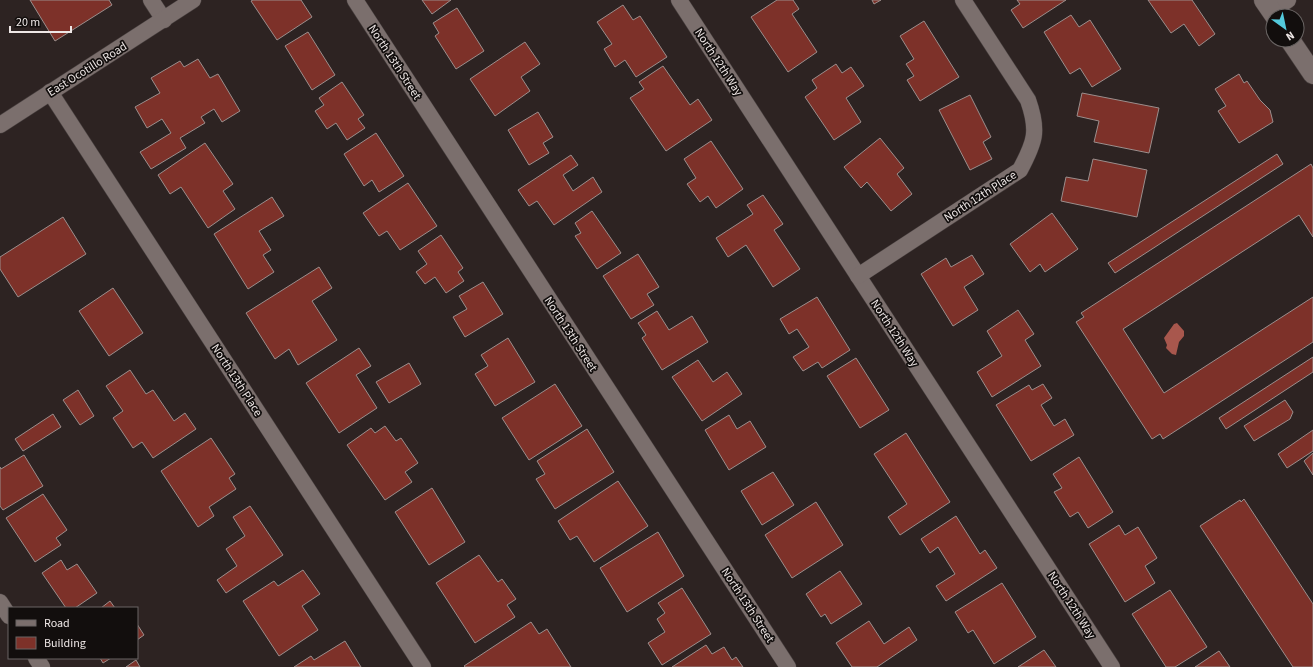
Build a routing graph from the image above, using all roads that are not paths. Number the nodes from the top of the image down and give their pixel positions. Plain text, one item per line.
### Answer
1 (151, 0) edge
2 (193, 0) edge
3 (355, 0) edge
4 (679, 0) edge
5 (963, 0) edge
6 (1288, 0) edge
7 (1272, 8) edge
8 (164, 20) junction
9 (1295, 48) edge
10 (1313, 74) edge
11 (50, 92) junction
12 (0, 125) edge
13 (858, 276) junction
14 (0, 602) edge
15 (8, 614) edge
16 (423, 667) edge
17 (788, 667) edge
18 (1112, 667) edge

1 - 8 street
2 - 8 street, East Ocotillo Road
3 - 17 street, North 13th Street
4 - 13 street, North 12th Way
5 - 13 street, North 12th Place
6 - 7 street
8 - 11 street, East Ocotillo Road
9 - 10 street
11 - 12 street, East Ocotillo Road
11 - 16 street, North 13th Place
13 - 18 street, North 12th Way
14 - 15 street

